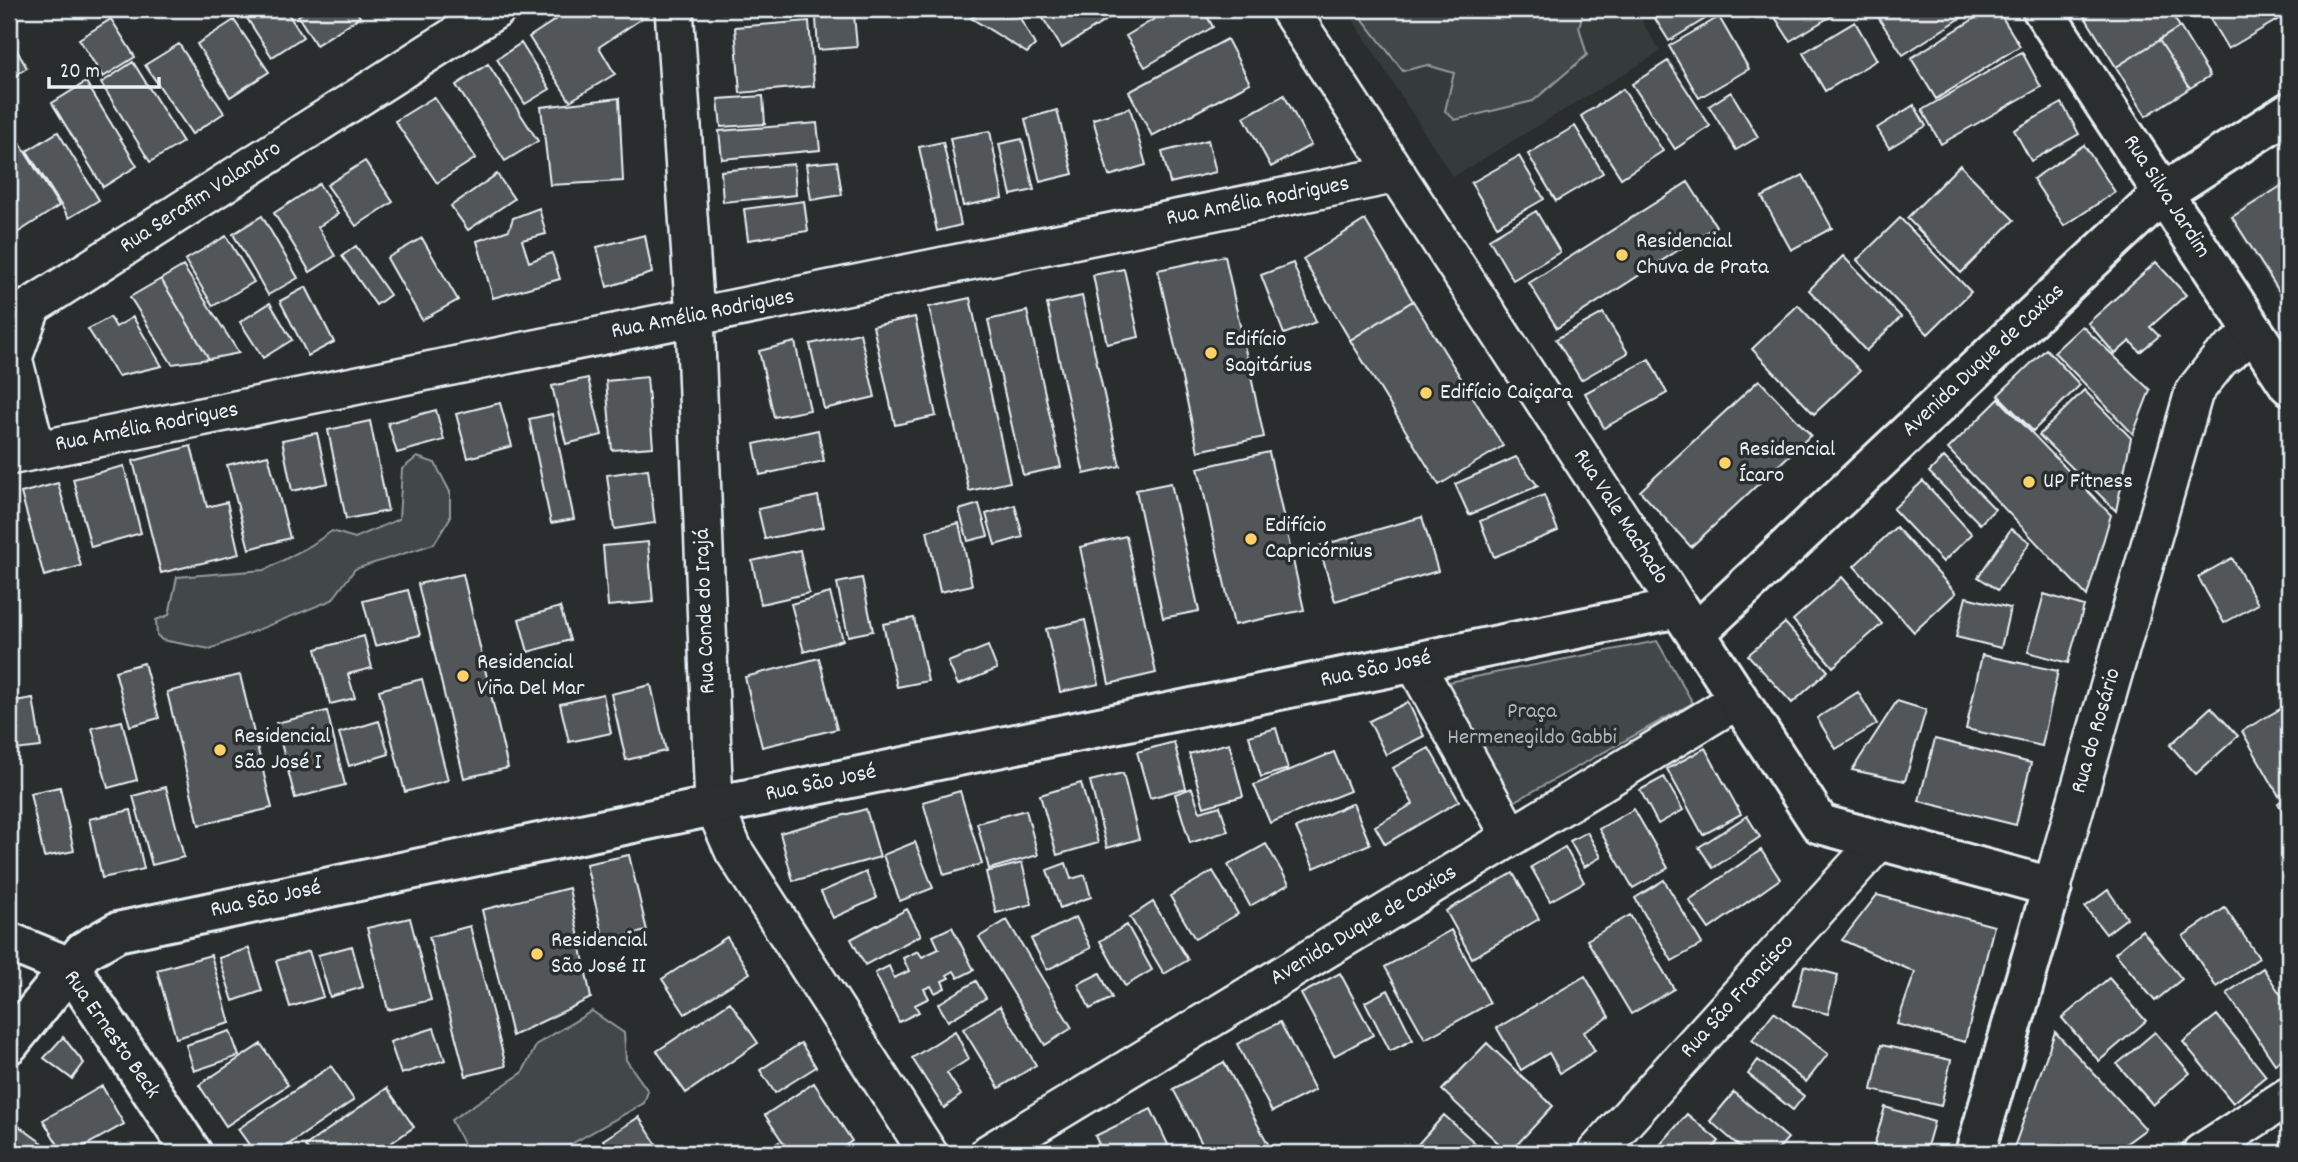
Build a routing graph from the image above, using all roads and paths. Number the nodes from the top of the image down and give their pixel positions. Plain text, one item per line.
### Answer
1 (497, 9) edge
2 (674, 9) edge
3 (1289, 9) edge
4 (2042, 9) edge
5 (2289, 112) edge
6 (1397, 174) junction
7 (2163, 193) junction
8 (695, 317) junction
9 (2255, 332) junction
10 (2289, 385) edge
11 (22, 453) edge
12 (1688, 620) junction
13 (1414, 662) junction
14 (1739, 699) junction
15 (714, 806) junction
16 (1511, 837) junction
17 (1880, 840) junction
18 (2052, 887) junction
19 (9, 942) edge
20 (70, 967) junction
21 (9, 1044) edge
22 (2289, 1096) edge
23 (192, 1153) edge
24 (928, 1153) edge
25 (989, 1153) edge
26 (1596, 1153) edge
27 (1975, 1153) edge
28 (2201, 1153) edge

1 - 11 street, Rua Serafim Valandro
2 - 8 street, Rua Conde do Irajá
3 - 6 street, Rua Vale Machado
4 - 7 street, Rua Silva Jardim
5 - 7 street, Avenida Duque de Caxias
6 - 8 street, Rua Amélia Rodrigues
6 - 12 street, Rua Vale Machado
7 - 9 street, Rua Silva Jardim
7 - 12 street, Avenida Duque de Caxias
8 - 11 street, Rua Amélia Rodrigues
8 - 15 street, Rua Conde do Irajá
9 - 10 street, Rua Silva Jardim
9 - 18 street, Rua do Rosário
12 - 13 street, Rua São José
12 - 14 street, Rua Vale Machado
13 - 15 street, Rua São José
13 - 16 street
14 - 16 street, Avenida Duque de Caxias
14 - 17 street, Rua Vale Machado
15 - 20 street, Rua São José
15 - 24 street, Rua Conde do Irajá
16 - 25 street, Avenida Duque de Caxias
17 - 18 street, Rua Vale Machado
17 - 26 street, Rua São Francisco
18 - 27 street, Rua do Rosário
19 - 20 street, Rua Ernesto Beck
20 - 21 street, Rua São José
20 - 23 street, Rua Ernesto Beck
22 - 28 street

